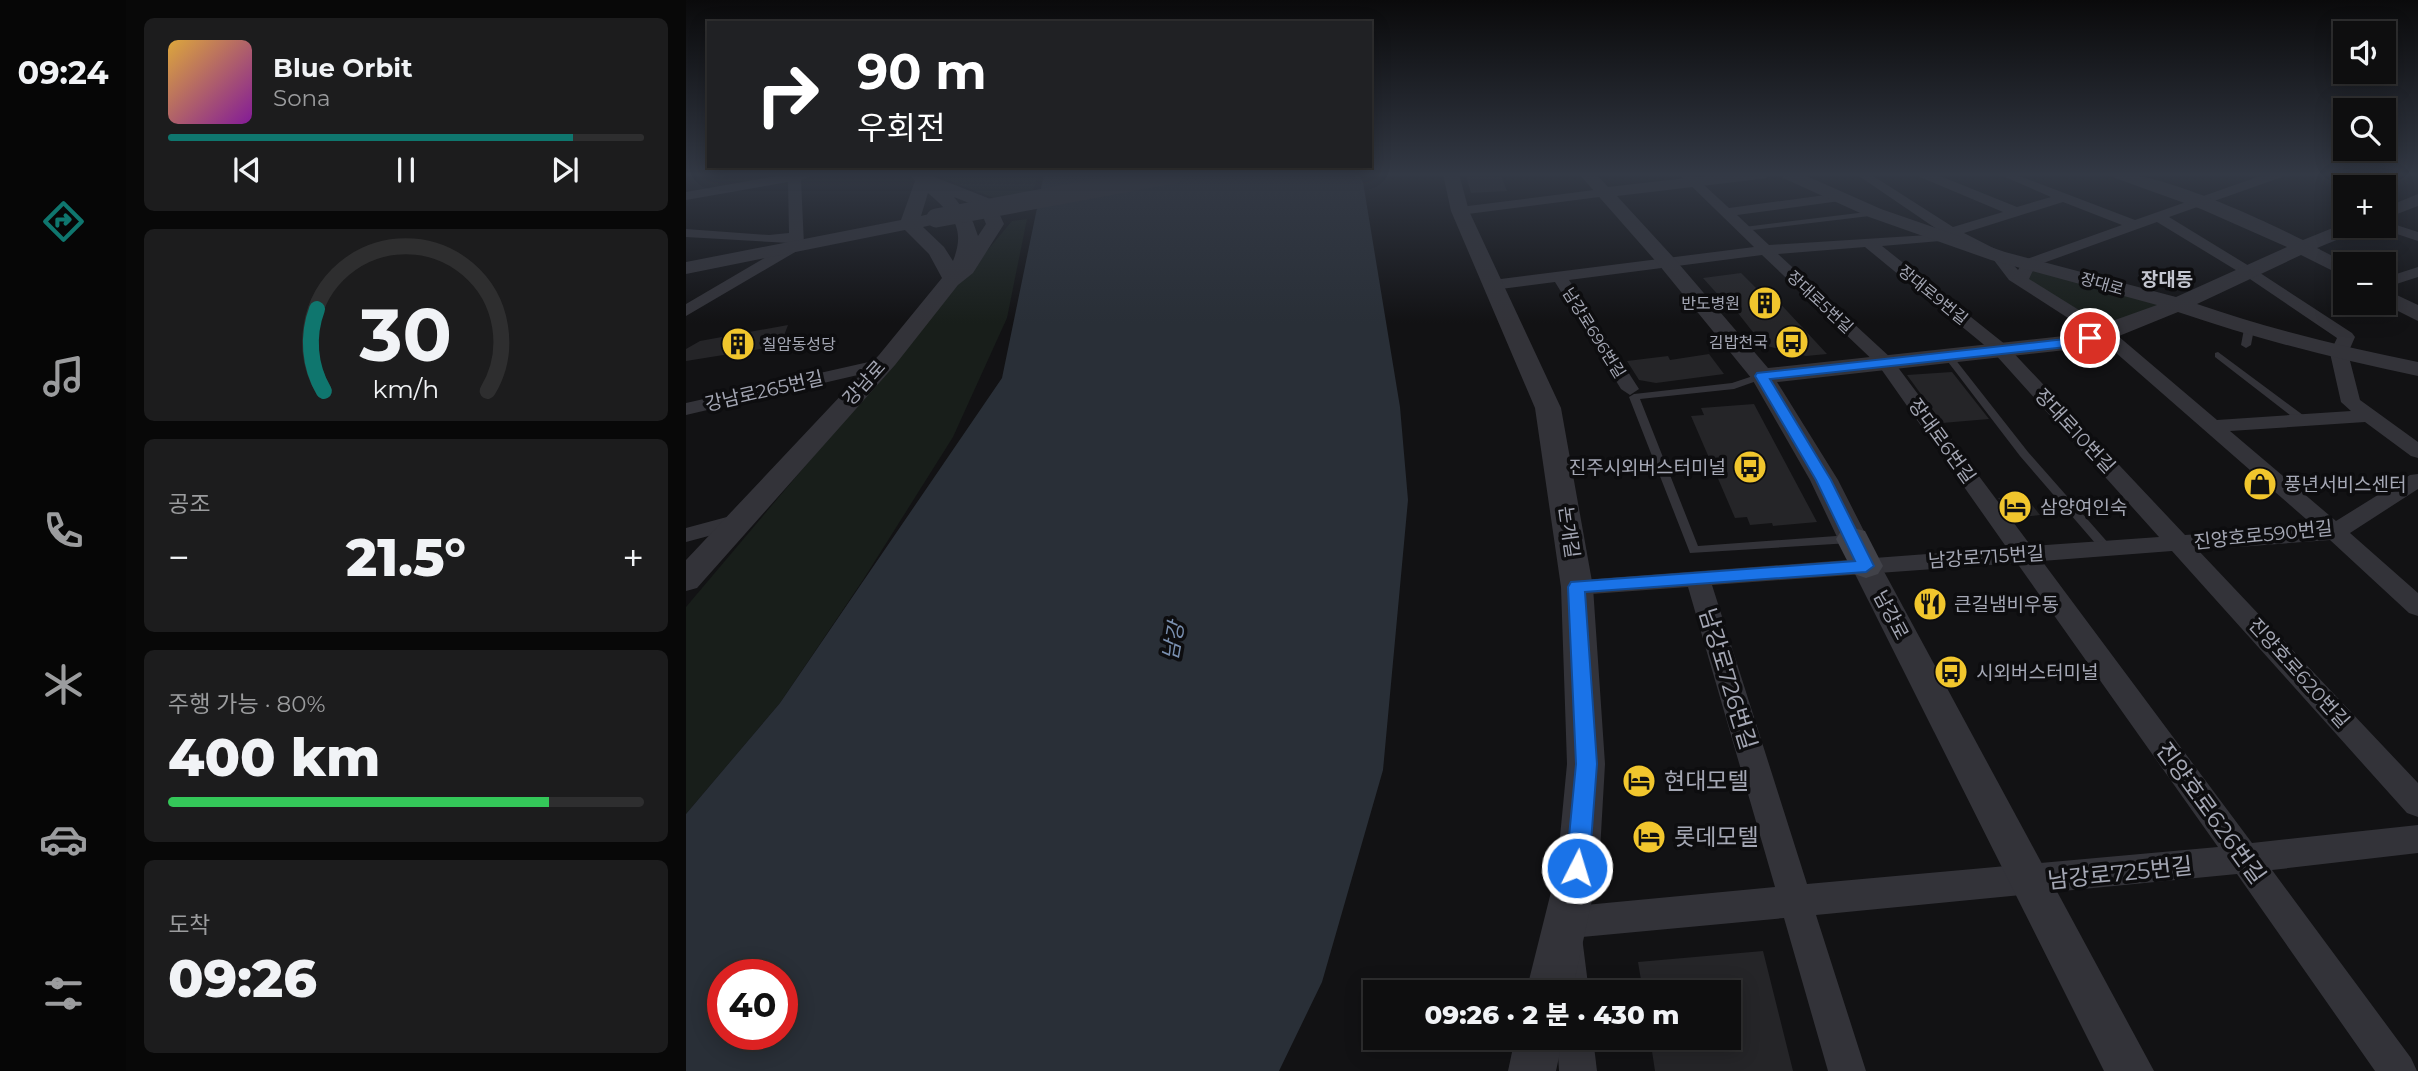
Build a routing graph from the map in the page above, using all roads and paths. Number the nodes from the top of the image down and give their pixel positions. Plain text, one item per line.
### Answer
1 (796, 224) edge
2 (909, 224) joint
3 (964, 224) edge
4 (1466, 224) edge
5 (1631, 224) edge
6 (1739, 224) edge
7 (1783, 224) edge
8 (1913, 224) edge
9 (1931, 224) edge
10 (1980, 224) edge
11 (2138, 224) edge
12 (2170, 224) edge
13 (2253, 224) edge
14 (2135, 225) joint
15 (1744, 229) junction
16 (2396, 229) edge
17 (686, 233) edge
18 (1945, 234) junction
19 (2333, 234) edge
20 (2418, 237) edge
21 (797, 241) junction
22 (1867, 241) junction
23 (2301, 245) junction
24 (1766, 250) junction
25 (2276, 258) junction
26 (1666, 261) junction
27 (2333, 264) edge
28 (686, 268) edge
29 (2333, 269) edge
30 (2024, 272) junction
31 (2249, 272) junction
32 (2418, 272) edge
33 (1559, 276) junction
34 (953, 280) junction
35 (2396, 280) edge
36 (1493, 285) junction
37 (2396, 302) edge
38 (2176, 304) junction
39 (686, 311) edge
40 (2418, 314) edge
41 (2105, 334) junction
42 (2000, 349) junction
43 (2339, 353) junction
44 (2218, 355) dead end
45 (1948, 356) junction
46 (1885, 362) junction
47 (882, 364) junction
48 (2418, 369) edge
49 (1762, 376) junction
50 (1630, 389) dead end
51 (686, 410) edge
52 (2368, 416) junction
53 (2304, 420) junction
54 (2213, 426) junction
55 (2418, 452) edge
56 (2418, 480) edge
57 (738, 521) junction
58 (2335, 532) junction
59 (686, 535) edge
60 (2179, 543) junction
61 (2106, 548) junction
62 (1859, 552) junction
63 (2025, 554) junction
64 (1698, 579) junction
65 (686, 580) edge
66 (1577, 587) junction
67 (2418, 607) edge
68 (2418, 804) edge
69 (2418, 839) edge
70 (2245, 860) junction
71 (2031, 881) junction
72 (1794, 900) junction
73 (1564, 922) junction
74 (1552, 980) edge
75 (1570, 980) edge
76 (1536, 1050) edge
77 (1576, 1050) edge
78 (1532, 1071) edge
79 (1578, 1071) edge
80 (1847, 1071) edge
81 (2130, 1071) edge
82 (2398, 1071) edge

1 - 21 street
2 - 21 street
2 - 34 street
3 - 34 street, 강남로
4 - 36 street, 논개길
5 - 26 street, 남강로
6 - 15 street, 장대로5번길
7 - 15 lane
8 - 18 street, 장대로
9 - 18 street
10 - 18 street, 남강로696번길
11 - 14 street
12 - 31 street
13 - 23 street
14 - 30 street
15 - 24 street, 장대로5번길
16 - 20 street
17 - 21 street
18 - 22 street, 남강로696번길
18 - 30 street, 장대로
19 - 23 street, 장대로
21 - 28 street
21 - 39 street
22 - 24 street, 남강로696번길
22 - 42 street, 장대로9번길
23 - 25 street, 장대로
23 - 27 street
24 - 26 street, 남강로696번길
24 - 46 street, 장대로5번길
25 - 29 street
25 - 31 street, 장대로
26 - 33 street, 남강로696번길
26 - 49 street, 남강로
30 - 38 street, 장대로
30 - 41 street
31 - 38 street, 장대로
31 - 43 street
32 - 35 street
33 - 36 street, 남강로696번길
33 - 50 street, 남강로696번길
34 - 47 street, 강남로
36 - 66 street, 논개길
37 - 40 street
38 - 41 street, 장대로
38 - 43 street
41 - 42 street, 장대로
41 - 54 street
42 - 45 street, 장대로
42 - 60 street, 장대로10번길
43 - 48 street
43 - 52 street
44 - 53 lane
45 - 46 street, 장대로
45 - 61 lane
46 - 49 street, 장대로
46 - 63 street, 장대로6번길
47 - 51 street, 강남로265번길
47 - 57 street, 강남로
49 - 62 street, 남강로
49 - 62 lane
52 - 53 street
52 - 55 street
53 - 54 street
54 - 58 street
56 - 58 street, 진양호로590번길
57 - 59 street
57 - 65 street, 강남로
58 - 60 street, 진양호로590번길
58 - 67 street
60 - 61 street, 남강로715번길
60 - 68 street, 진양호로620번길
61 - 63 street, 남강로715번길
62 - 63 street, 남강로715번길
62 - 64 street, 남강로715번길
62 - 71 street, 남강로
63 - 70 street, 진양호로626번길
64 - 66 street, 남강로715번길
64 - 72 street, 남강로726번길
66 - 73 street, 논개길
69 - 70 street, 남강로725번길
70 - 71 street, 남강로725번길
70 - 82 street, 진양호로626번길
71 - 72 street
71 - 81 street, 남강로
72 - 73 street
72 - 80 street, 남강로726번길
73 - 74 street, 논개길
73 - 75 street
76 - 78 street
77 - 79 street

